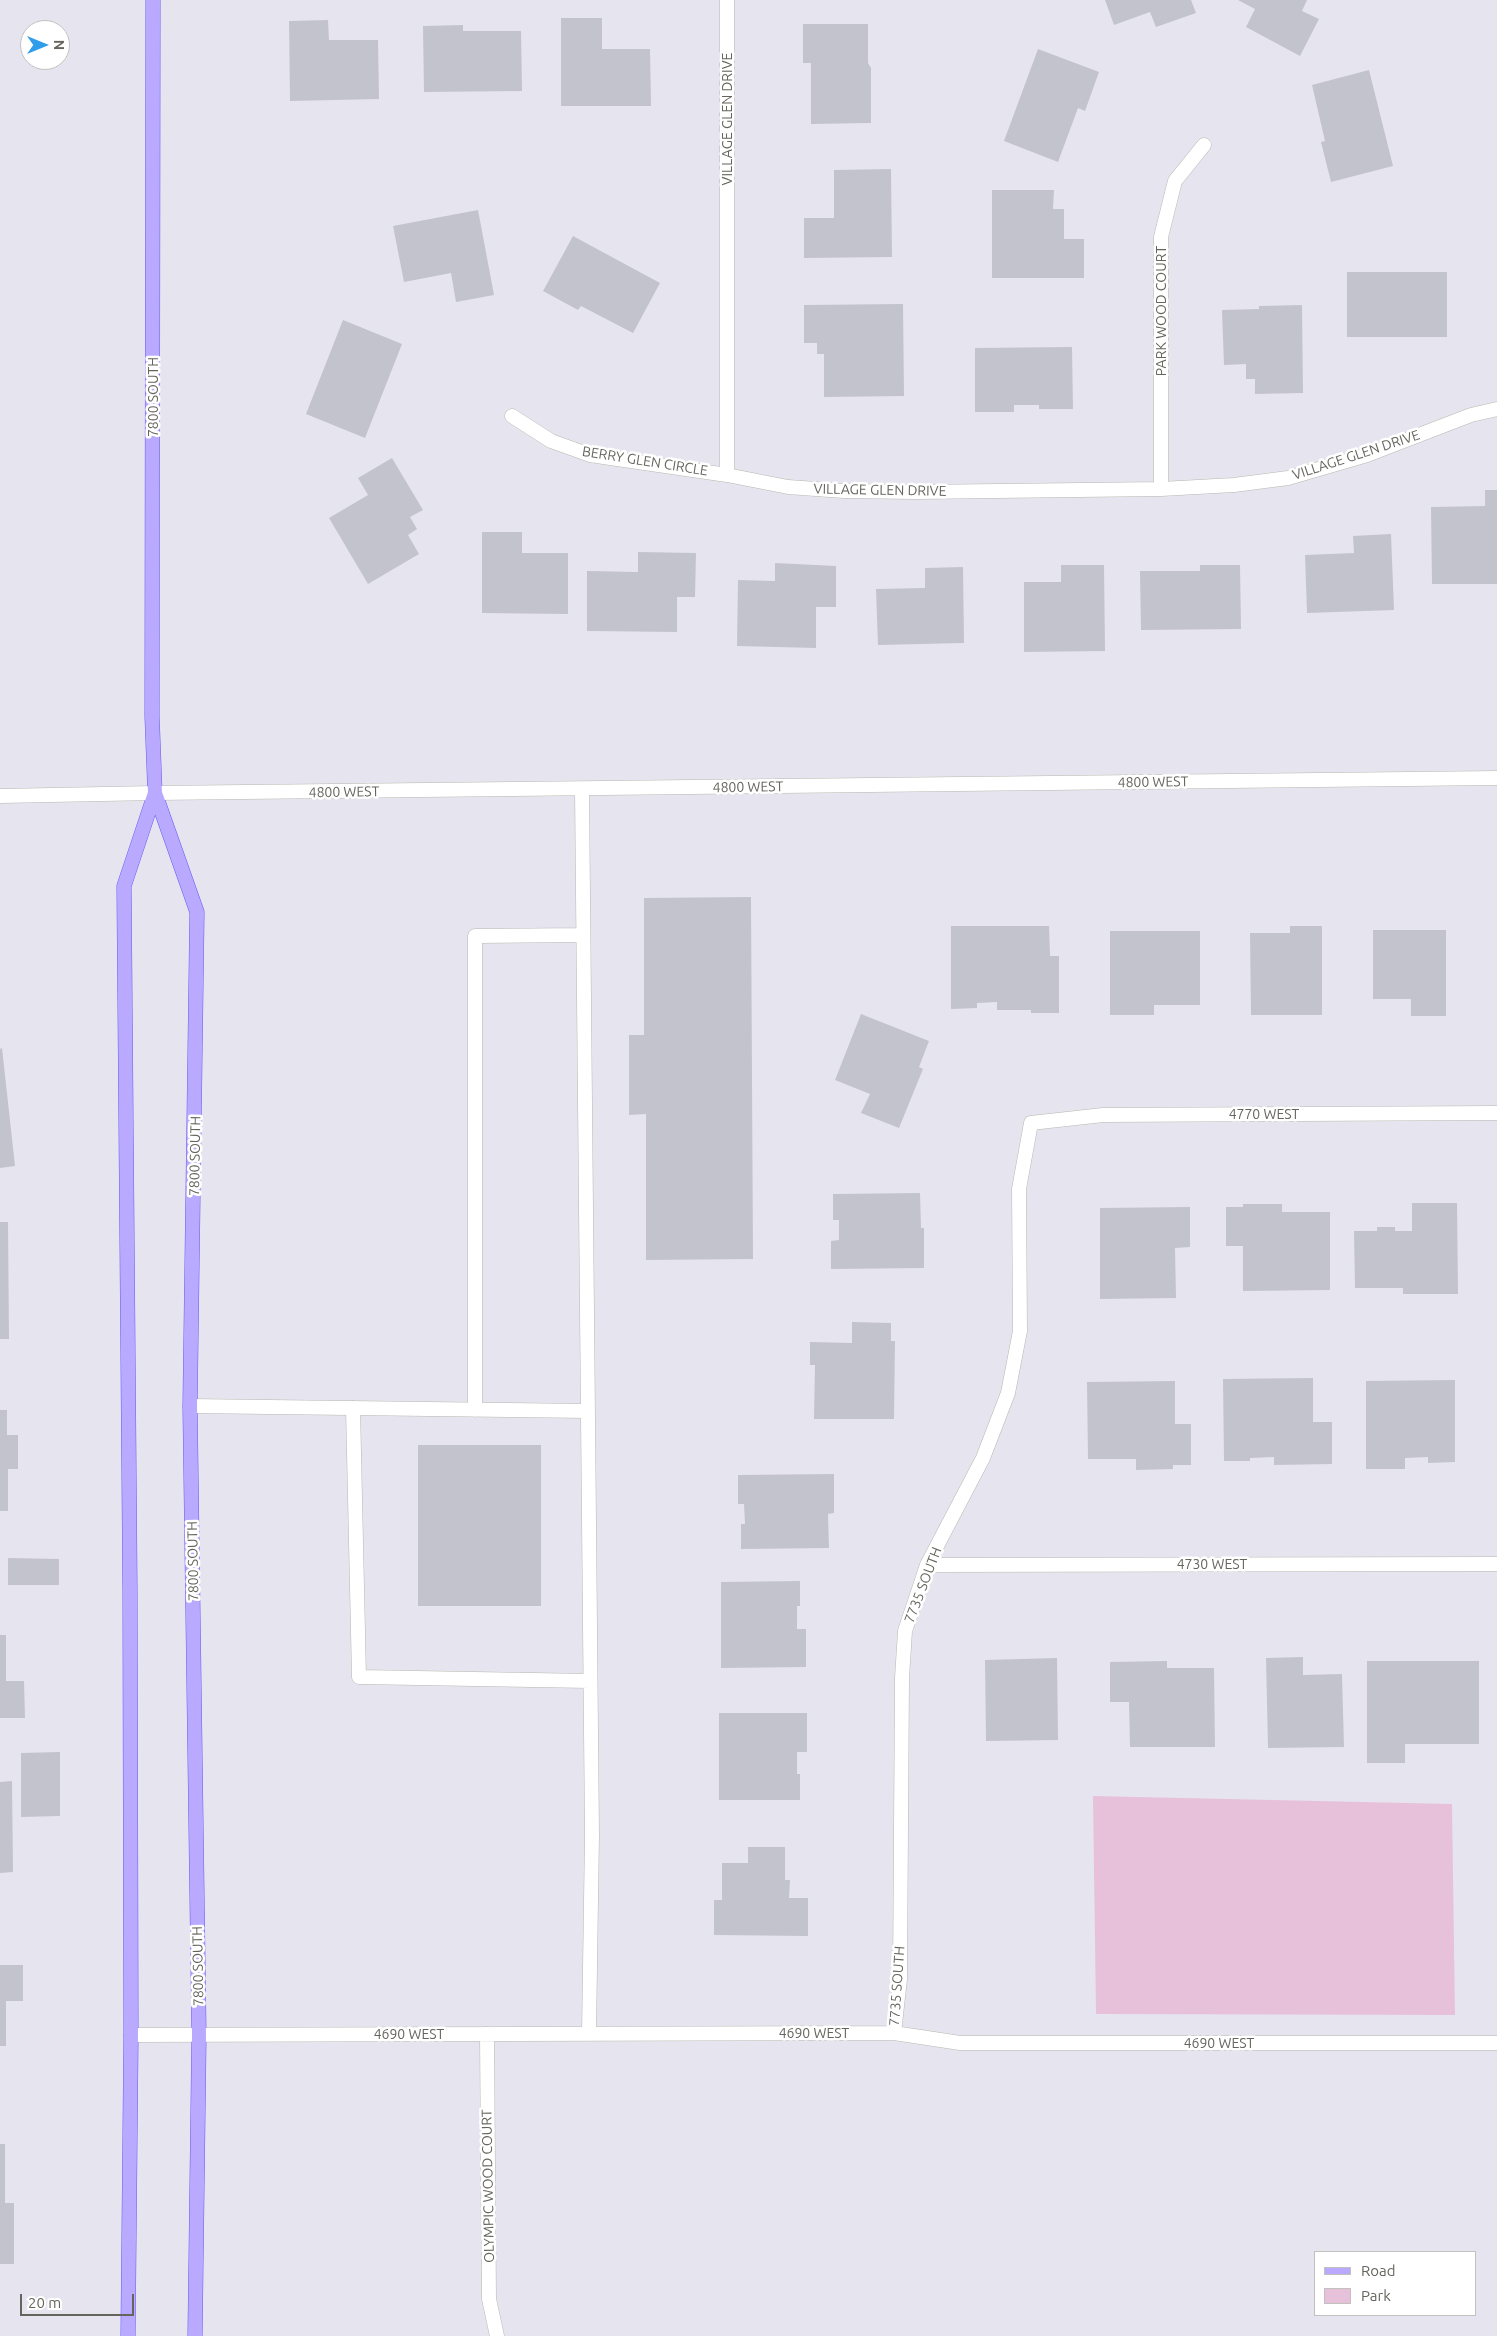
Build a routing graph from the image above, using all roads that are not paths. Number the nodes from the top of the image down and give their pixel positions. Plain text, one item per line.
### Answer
1 (153, 0) edge
2 (728, 0) edge
3 (1204, 144) dead end
4 (1497, 409) edge
5 (512, 416) dead end
6 (728, 475) junction
7 (1161, 489) junction
8 (1497, 778) edge
9 (582, 790) junction
10 (155, 793) junction
11 (0, 796) edge
12 (584, 935) junction
13 (1497, 1113) edge
14 (1031, 1123) joint
15 (190, 1406) junction
16 (353, 1408) junction
17 (475, 1410) junction
18 (588, 1411) junction
19 (1497, 1564) edge
20 (927, 1565) junction
21 (590, 1681) junction
22 (588, 2033) junction
23 (894, 2033) junction
24 (487, 2034) junction
25 (131, 2035) junction
26 (199, 2035) junction
27 (1497, 2043) edge
28 (128, 2336) edge
29 (195, 2336) edge
30 (498, 2336) edge

1 - 10 main road, 7800 SOUTH
2 - 6 street, VILLAGE GLEN DRIVE
3 - 7 street, PARK WOOD COURT
4 - 7 street, VILLAGE GLEN DRIVE
5 - 6 street, BERRY GLEN CIRCLE
6 - 7 street, VILLAGE GLEN DRIVE
8 - 9 street, 4800 WEST
9 - 10 street, 4800 WEST
9 - 12 street
10 - 11 street, 4800 WEST
10 - 15 main road, 7800 SOUTH
10 - 25 main road, 7800 SOUTH
12 - 17 street
12 - 18 street
13 - 14 street, 4770 WEST
14 - 20 street, 7735 SOUTH
15 - 16 street
15 - 26 main road, 7800 SOUTH
16 - 17 street
16 - 21 street
17 - 18 street
18 - 21 street
19 - 20 street, 4730 WEST
20 - 23 street, 7735 SOUTH
21 - 22 street
22 - 23 street, 4690 WEST
22 - 24 street, 4690 WEST
23 - 27 street, 4690 WEST
24 - 26 street, 4690 WEST
24 - 30 street, OLYMPIC WOOD COURT
25 - 26 street, 4690 WEST
25 - 28 main road, 7800 SOUTH
26 - 29 main road, 7800 SOUTH

